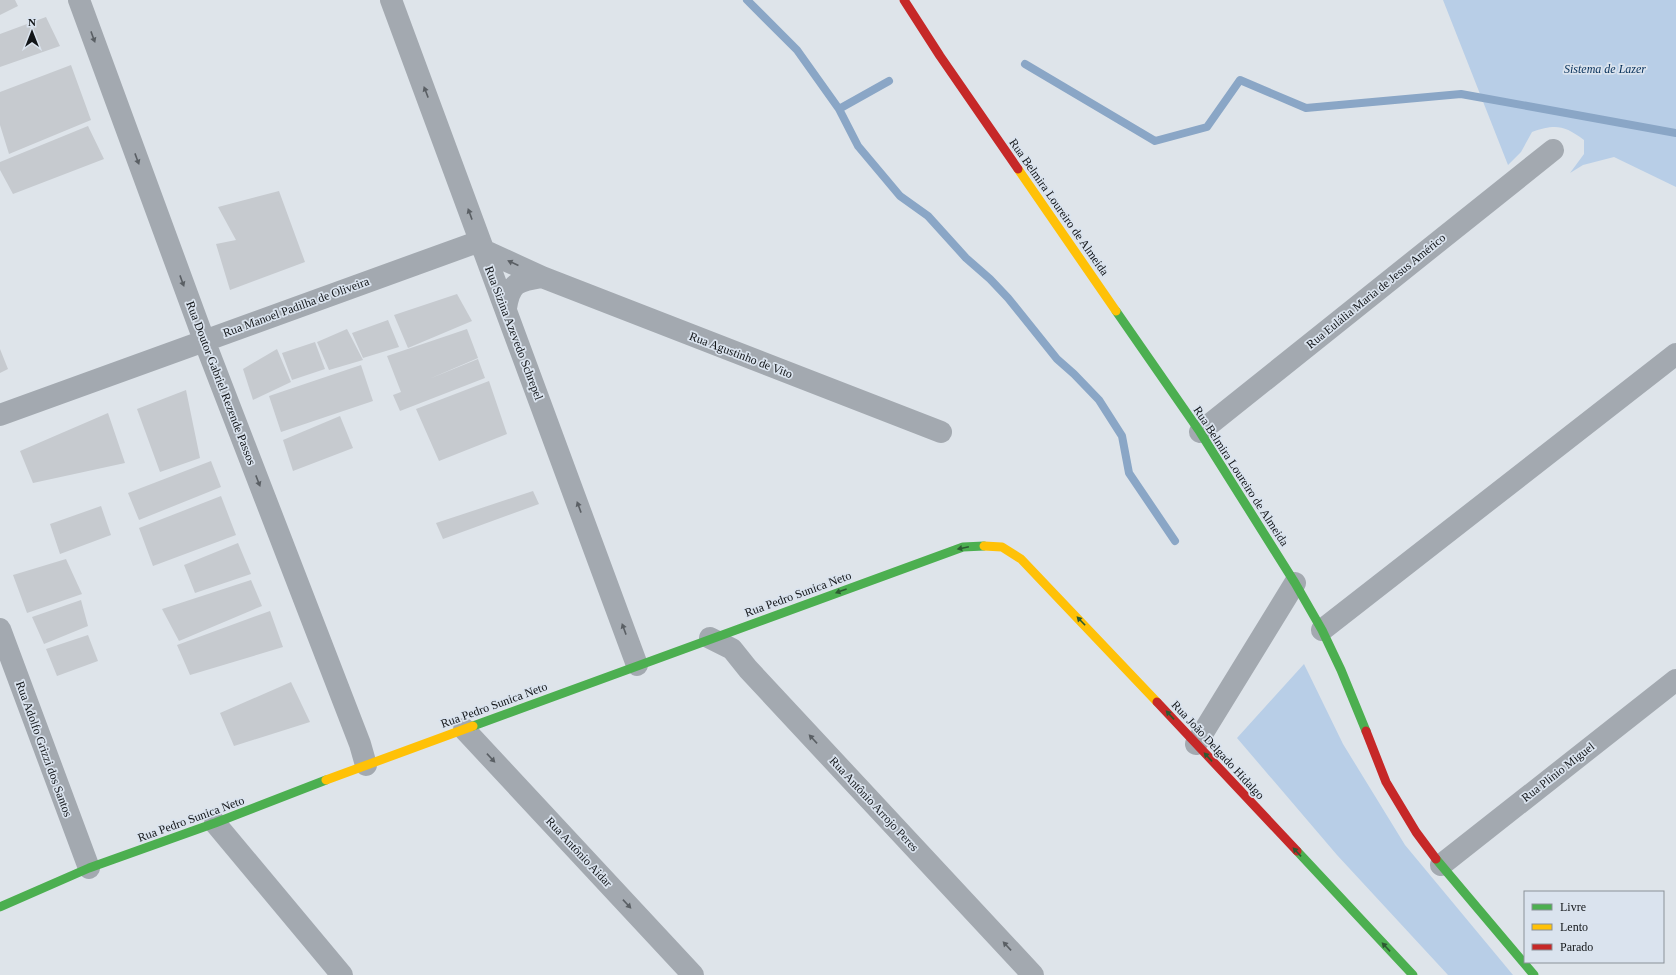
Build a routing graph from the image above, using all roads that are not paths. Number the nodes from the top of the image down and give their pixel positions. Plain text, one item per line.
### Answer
1 (79, 0) edge
2 (391, 0) edge
3 (904, 0) edge
4 (1553, 150) dead end
5 (482, 246) junction
6 (542, 277) junction
7 (506, 308) junction
8 (204, 340) junction
9 (1676, 354) edge
10 (0, 415) edge
11 (941, 432) dead end
12 (1200, 432) junction
13 (1002, 547) joint
14 (1295, 583) junction
15 (0, 629) edge
16 (1322, 630) junction
17 (710, 638) junction
18 (637, 665) junction
19 (1676, 680) edge
20 (464, 729) junction
21 (1196, 744) junction
22 (366, 765) junction
23 (215, 823) junction
24 (1440, 865) junction
25 (88, 868) junction
26 (0, 907) edge
27 (342, 975) edge
28 (693, 975) edge
29 (1033, 975) edge
30 (1412, 975) edge
31 (1534, 975) edge

1 -> 8 street, Rua Doutor Gabriel Rezende Passos
5 -> 2 street, Rua Sizina Azevedo Schrepel
3 - 12 street, Rua Belmira Loureiro de Almeida
4 - 12 street, Rua Eulália Maria de Jesus Américo
6 -> 5 street, Rua Agustinho de Vito
5 - 7 street, Rua Sizina Azevedo Schrepel
5 - 8 street, Rua Manoel Padilha de Oliveira
6 - 7 street
6 - 11 street, Rua Agustinho de Vito
18 -> 7 street, Rua Sizina Azevedo Schrepel
8 - 10 street, Rua Manoel Padilha de Oliveira
8 -> 22 street, Rua Doutor Gabriel Rezende Passos
9 - 16 street
12 - 14 street, Rua Belmira Loureiro de Almeida
13 -> 17 street, Rua Pedro Sunica Neto
21 -> 13 street, Rua João Delgado Hidalgo
14 - 16 street, Rua Belmira Loureiro de Almeida
14 - 21 street
15 - 25 street, Rua Adolfo Grizzi dos Santos
16 - 24 street, Rua Belmira Loureiro de Almeida
17 - 18 street, Rua Pedro Sunica Neto
29 -> 17 street, Rua Antônio Arrojo Peres
18 - 20 street, Rua Pedro Sunica Neto
19 - 24 street, Rua Plínio Miguel
20 - 22 street, Rua Pedro Sunica Neto
20 -> 28 street, Rua Antônio Aidar
30 -> 21 street, Rua João Delgado Hidalgo
22 - 23 street, Rua Pedro Sunica Neto
23 - 25 street, Rua Pedro Sunica Neto
23 - 27 street
24 - 31 street, Rua Belmira Loureiro de Almeida
25 - 26 street, Rua Pedro Sunica Neto

